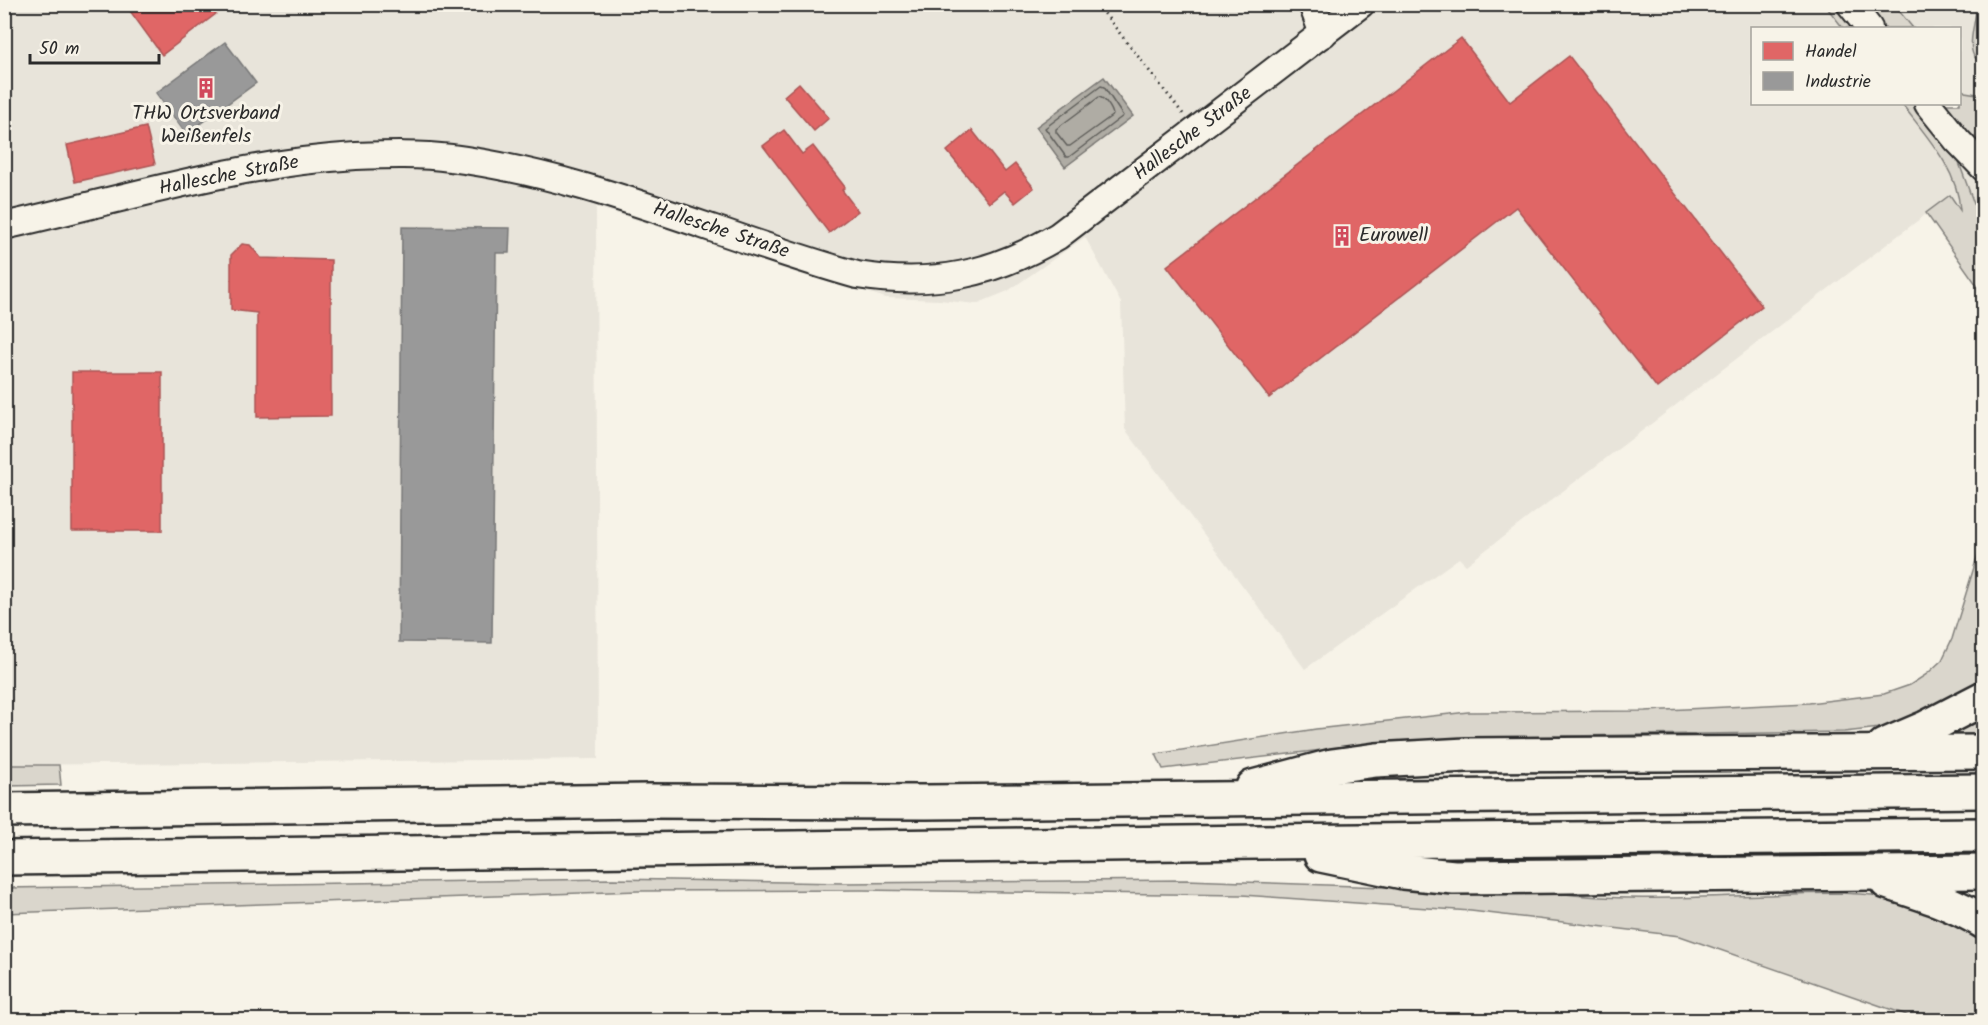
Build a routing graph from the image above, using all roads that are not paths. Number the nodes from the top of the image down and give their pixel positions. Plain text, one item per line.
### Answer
1 (1312, 4) edge
2 (1361, 4) edge
3 (1851, 4) edge
4 (1868, 27) edge
5 (1323, 34) junction
6 (1929, 105) edge
7 (1983, 168) edge
8 (4, 226) edge
9 (1983, 698) edge
10 (1869, 752) junction
11 (1983, 752) edge
12 (1983, 791) edge
13 (1208, 800) junction
14 (4, 810) edge
15 (1983, 835) edge
16 (1260, 842) junction
17 (4, 858) edge
18 (1983, 872) edge
19 (1862, 874) junction
20 (1983, 922) edge

1 - 5 street
2 - 5 street, Hallesche Straße
3 - 4 street
5 - 8 street, Hallesche Straße
6 - 7 street
9 - 10 highway
10 - 11 highway
10 - 13 highway
12 - 13 highway
13 - 14 highway
15 - 16 highway
16 - 17 highway
16 - 19 highway
18 - 19 highway
19 - 20 highway

